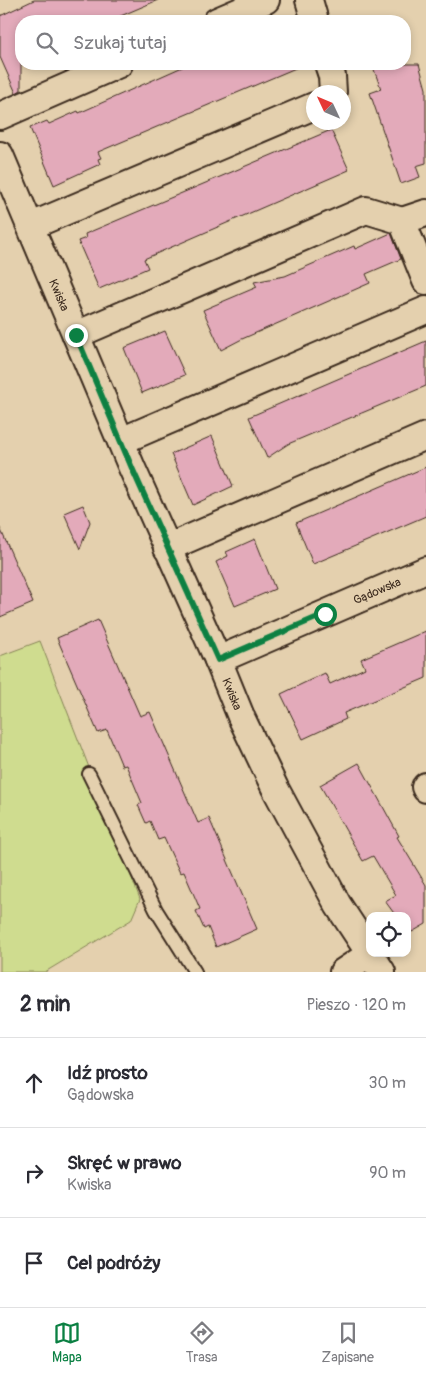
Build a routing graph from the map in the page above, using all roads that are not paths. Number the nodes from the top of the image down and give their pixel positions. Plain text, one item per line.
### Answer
1 (266, 0) edge
2 (308, 0) edge
3 (231, 15) edge
4 (313, 15) edge
5 (105, 70) edge
6 (330, 70) edge
7 (333, 85) edge
8 (306, 109) edge
9 (0, 116) edge
10 (0, 155) edge
11 (426, 213) edge
12 (402, 221) junction
13 (31, 226) junction
14 (426, 281) edge
15 (426, 310) edge
16 (76, 335) junction
17 (426, 436) edge
18 (121, 441) junction
19 (167, 548) junction
20 (426, 570) edge
21 (218, 660) junction
22 (89, 774) dead end
23 (376, 963) edge
24 (195, 972) edge
25 (343, 972) edge

1 - 3 street
2 - 4 street
5 - 9 street
6 - 7 street
8 - 13 street
10 - 13 street, Kwiska
11 - 12 street
12 - 14 street
12 - 16 street
13 - 16 street, Kwiska
15 - 18 street
16 - 18 street, Kwiska
17 - 19 street
18 - 19 street, Kwiska
19 - 21 street, Kwiska
20 - 21 street, Gądowska
21 - 23 street, Kwiska
22 - 24 lane
23 - 25 street

